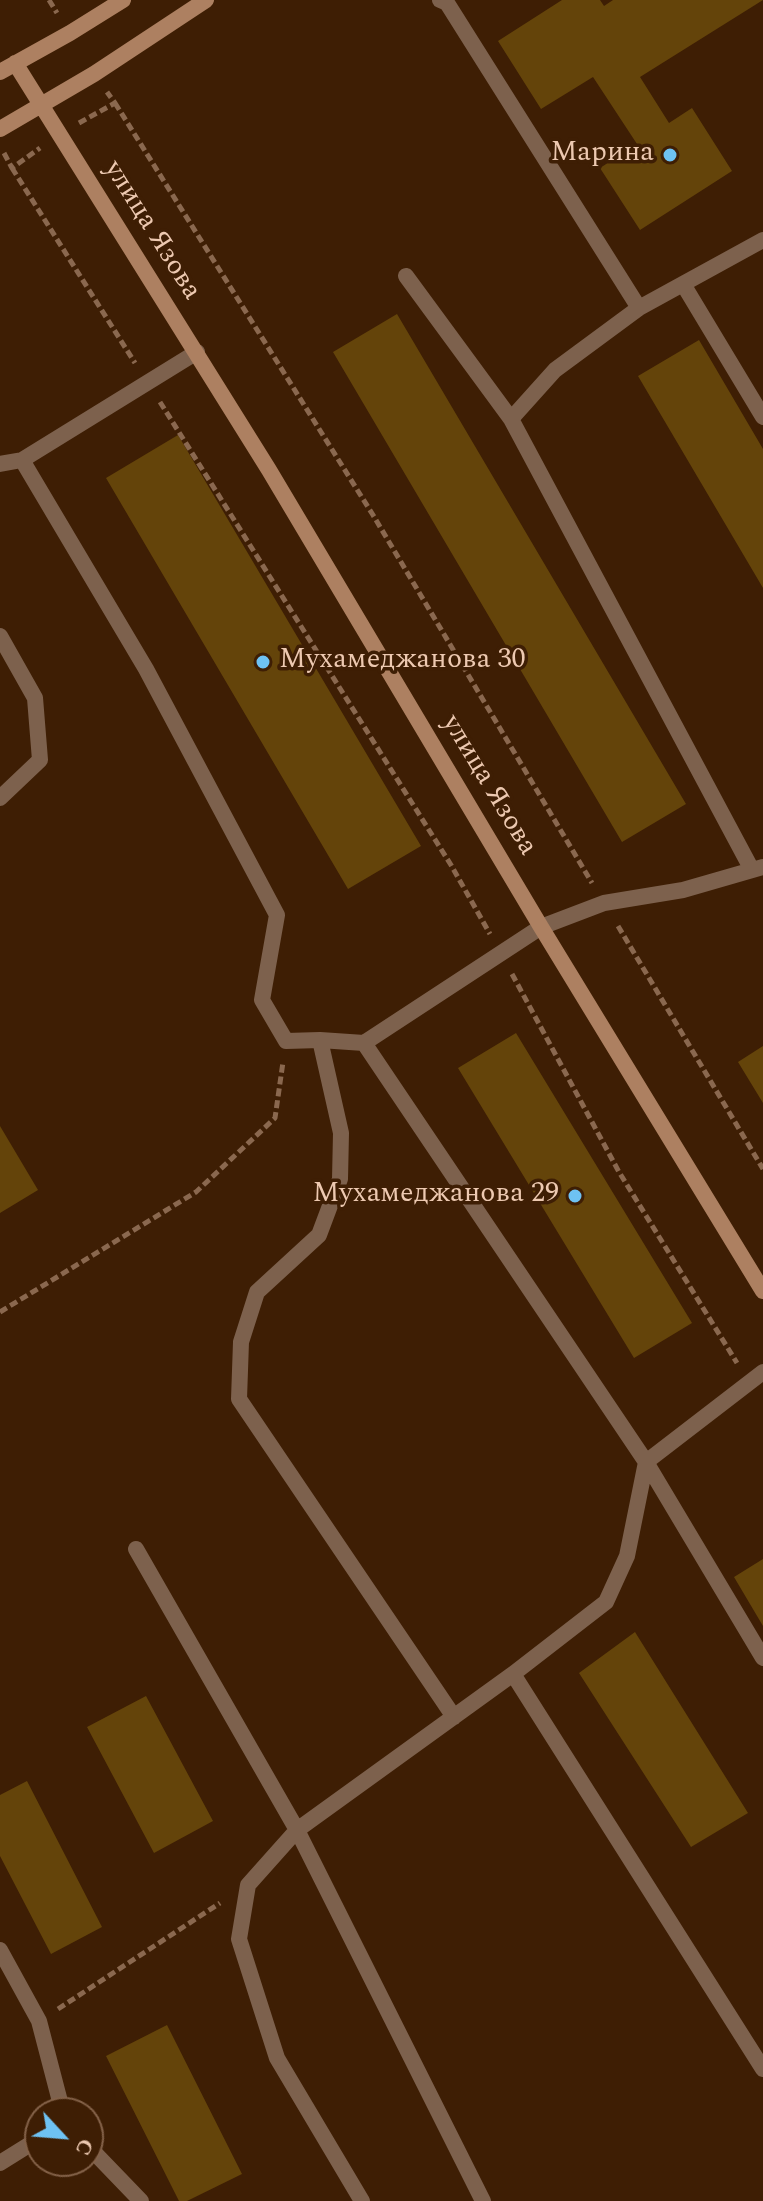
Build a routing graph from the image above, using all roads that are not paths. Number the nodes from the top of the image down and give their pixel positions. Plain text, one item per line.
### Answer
1 (123, 0) edge
2 (206, 0) edge
3 (440, 0) edge
4 (7, 68) edge
5 (40, 105) junction
6 (0, 129) edge
7 (763, 240) edge
8 (406, 276) dead end
9 (683, 284) junction
10 (639, 308) junction
11 (197, 352) junction
12 (763, 417) edge
13 (511, 419) junction
14 (22, 460) junction
15 (0, 464) edge
16 (0, 636) edge
17 (0, 798) edge
18 (757, 869) edge
19 (541, 927) junction
20 (320, 1040) junction
21 (364, 1043) junction
22 (763, 1291) edge
23 (756, 1377) edge
24 (646, 1462) junction
25 (136, 1549) dead end
26 (763, 1658) edge
27 (513, 1674) junction
28 (454, 1717) junction
29 (297, 1830) junction
30 (0, 1950) edge
31 (763, 2069) edge
32 (59, 2097) edge
33 (24, 2148) edge
34 (0, 2163) edge
35 (104, 2163) edge
36 (141, 2201) edge
37 (362, 2201) edge
38 (483, 2201) edge

1 - 4 street
2 - 5 street
3 - 10 lane
4 - 5 street, улица Язова
5 - 6 street
5 - 11 street, улица Язова
7 - 9 lane
8 - 13 lane
9 - 10 lane
9 - 12 lane
10 - 13 lane
11 - 14 lane
11 - 19 street, улица Язова
13 - 18 lane
14 - 15 lane
14 - 20 lane
16 - 17 lane
18 - 19 lane
19 - 21 lane
19 - 22 street, улица Язова
20 - 21 lane
20 - 28 lane
21 - 24 lane
23 - 24 lane
24 - 26 lane
24 - 27 lane
25 - 29 lane
27 - 28 lane
27 - 31 lane
28 - 29 lane
29 - 37 lane
29 - 38 lane
30 - 32 lane
33 - 34 lane
35 - 36 lane

